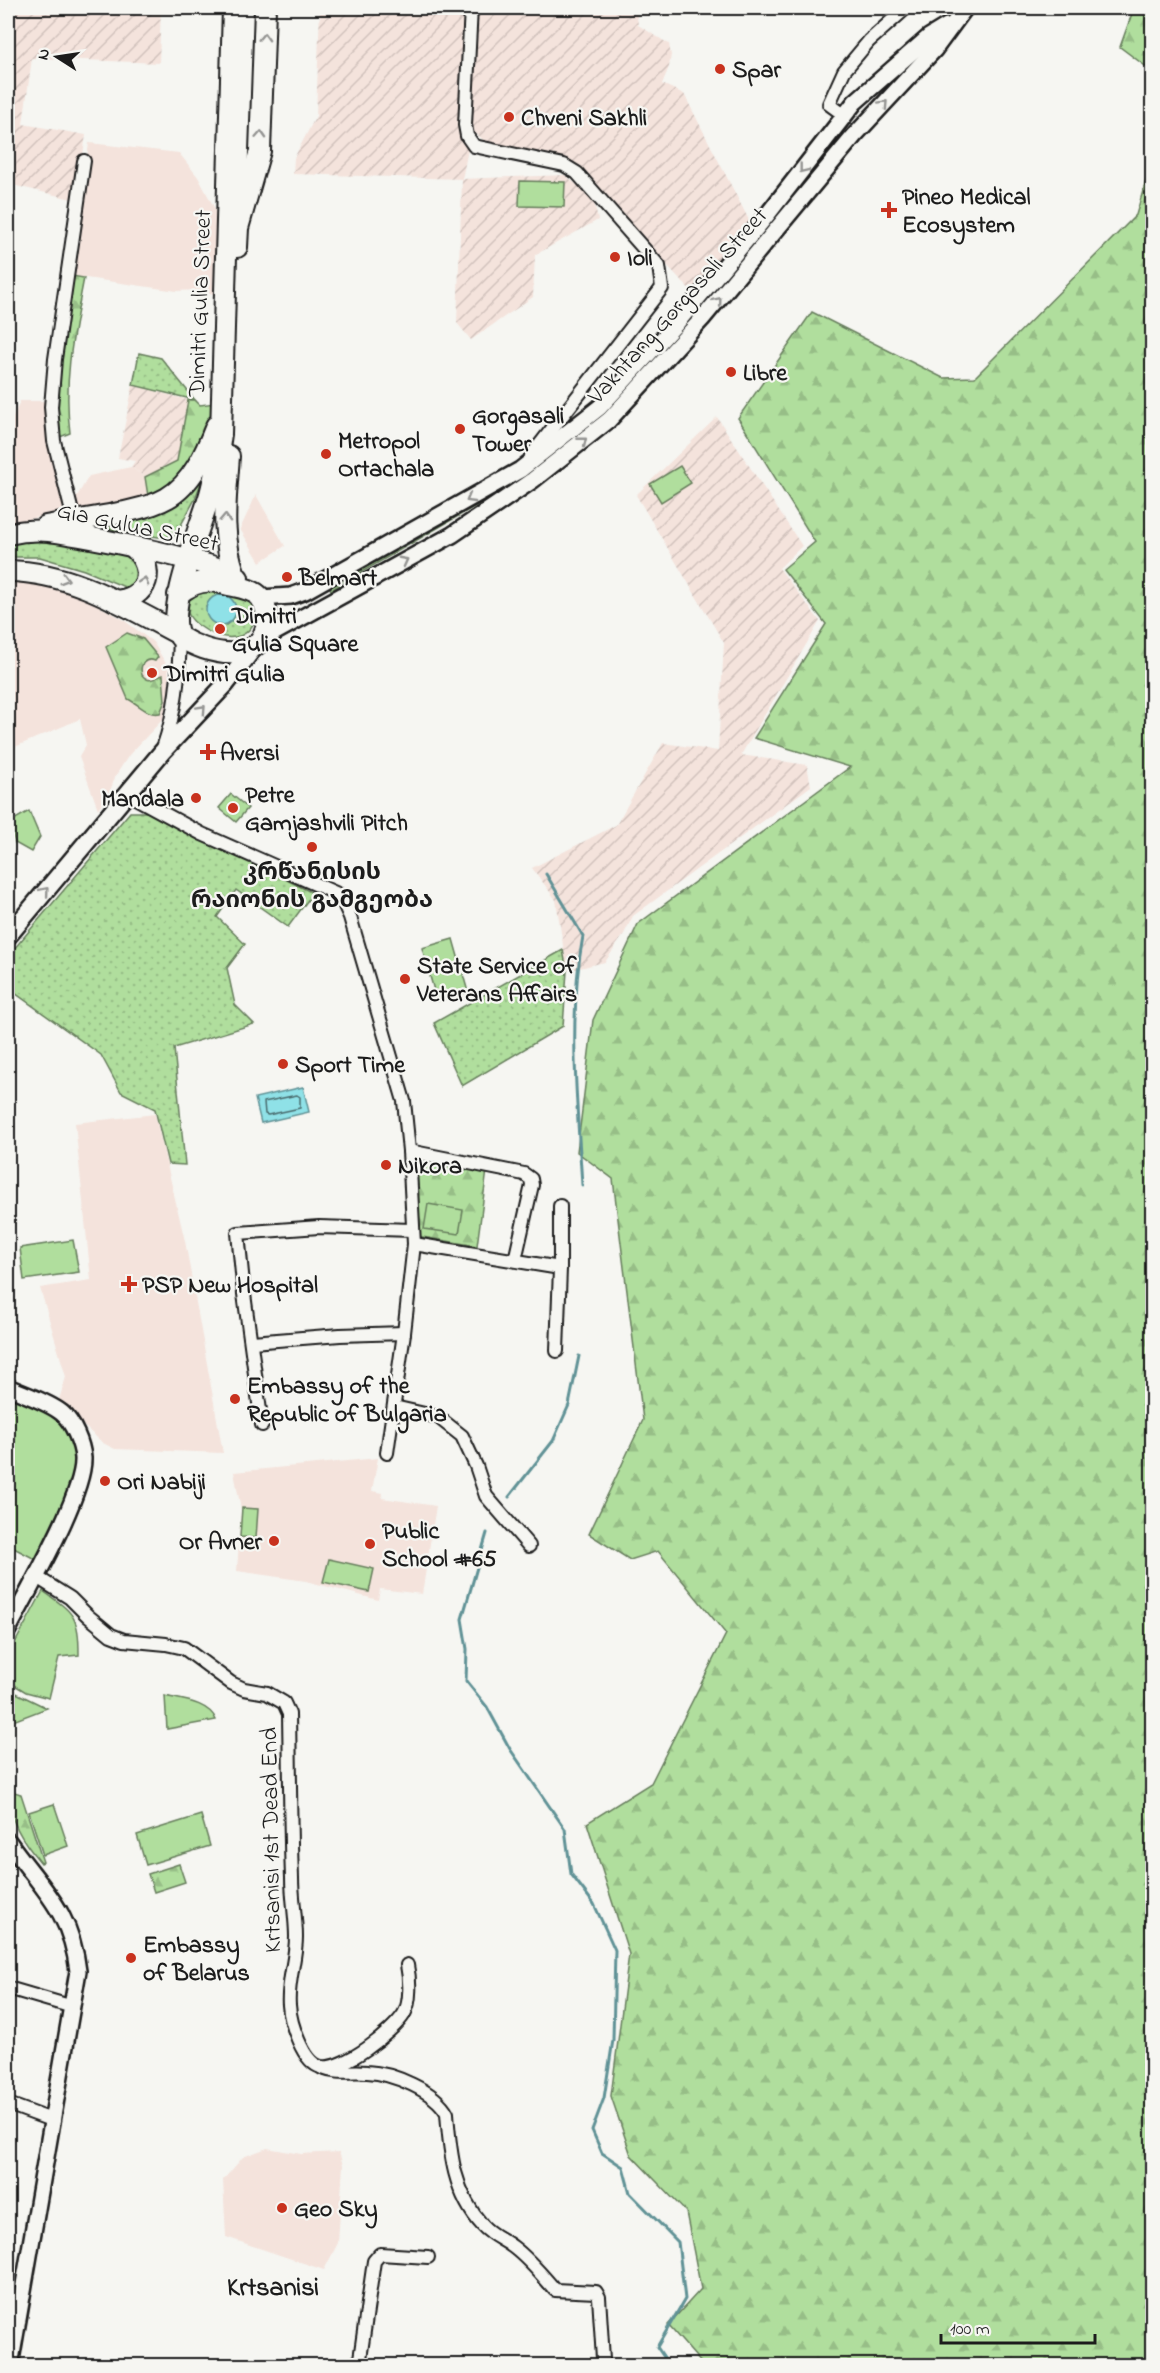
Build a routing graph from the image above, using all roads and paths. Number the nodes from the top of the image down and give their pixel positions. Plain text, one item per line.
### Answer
1 (233, 8) edge
2 (245, 8) edge
3 (265, 8) edge
4 (471, 8) edge
5 (906, 8) edge
6 (961, 13) edge
7 (841, 119) junction
8 (854, 136) junction
9 (827, 137) junction
10 (844, 149) junction
11 (84, 161) dead end
12 (238, 228) junction
13 (221, 413) junction
14 (520, 470) junction
15 (74, 520) junction
16 (16, 532) edge
17 (133, 547) junction
18 (190, 560) junction
19 (8, 571) edge
20 (235, 575) junction
21 (256, 594) junction
22 (178, 595) junction
23 (115, 601) junction
24 (178, 635) junction
25 (257, 644) junction
26 (162, 752) junction
27 (128, 794) junction
28 (8, 936) edge
29 (409, 1151) junction
30 (560, 1206) dead end
31 (412, 1230) junction
32 (414, 1244) junction
33 (515, 1260) junction
34 (560, 1268) junction
35 (404, 1333) junction
36 (252, 1342) junction
37 (557, 1352) dead end
38 (8, 1387) edge
39 (394, 1407) junction
40 (262, 1425) dead end
41 (387, 1453) dead end
42 (530, 1546) dead end
43 (35, 1576) junction
44 (8, 1630) edge
45 (8, 1841) edge
46 (407, 1965) dead end
47 (8, 1988) edge
48 (73, 2007) junction
49 (320, 2067) junction
50 (8, 2104) edge
51 (54, 2121) junction
52 (428, 2257) dead end
53 (603, 2359) dead end
54 (10, 2366) edge
55 (359, 2366) edge

1 - 13 highway, Dimitri Gulia Street
2 - 12 main road, Dimitri Gulia Street
12 -> 3 highway, Dimitri Gulia Street
4 - 14 street
5 - 7 street
6 - 7 street, Vakhtang Gorgasali Street
8 -> 6 street, Vakhtang Gorgasali Street
7 - 8 street
7 - 9 street, Vakhtang Gorgasali Street
8 - 10 street, Vakhtang Gorgasali Street
9 - 10 street
9 -> 14 street, Vakhtang Gorgasali Street
25 -> 10 street, Vakhtang Gorgasali Street
11 - 15 street
20 -> 12 highway, Dimitri Gulia Street
13 - 15 highway
13 - 18 highway, Dimitri Gulia Street
14 -> 21 street, Vakhtang Gorgasali Street
15 - 16 highway
16 - 17 highway, Gia Gulua Street
17 - 18 highway, Gia Gulua Street
23 -> 17 highway
18 - 20 highway, Gia Gulua Street
18 - 22 highway, Dimitri Gulia Street
19 -> 23 highway
20 - 21 highway, Gia Gulua Street
21 - 22 highway
21 - 25 highway
22 - 24 highway
23 - 24 highway
24 - 25 highway
24 - 26 street, Vakhtang Gorgasali Street
26 -> 25 main road, Vakhtang Gorgasali Street
26 - 27 main road, Vakhtang Gorgasali Street
28 -> 27 main road, Vakhtang Gorgasali Street
27 - 29 street
29 - 31 street
29 - 33 street
30 - 34 street
31 - 32 street
31 - 36 street
32 - 33 street
32 - 35 street
33 - 34 street
34 - 37 street
35 - 36 street
35 - 39 street
36 - 40 street
38 - 43 street
39 - 41 street
39 - 42 street
43 - 44 street
43 - 49 street, Krtsanisi 1st Dead End
45 - 48 street
46 - 49 street
47 - 48 street
48 - 51 street
49 - 53 street
50 - 51 street
51 - 54 street
52 - 55 street

